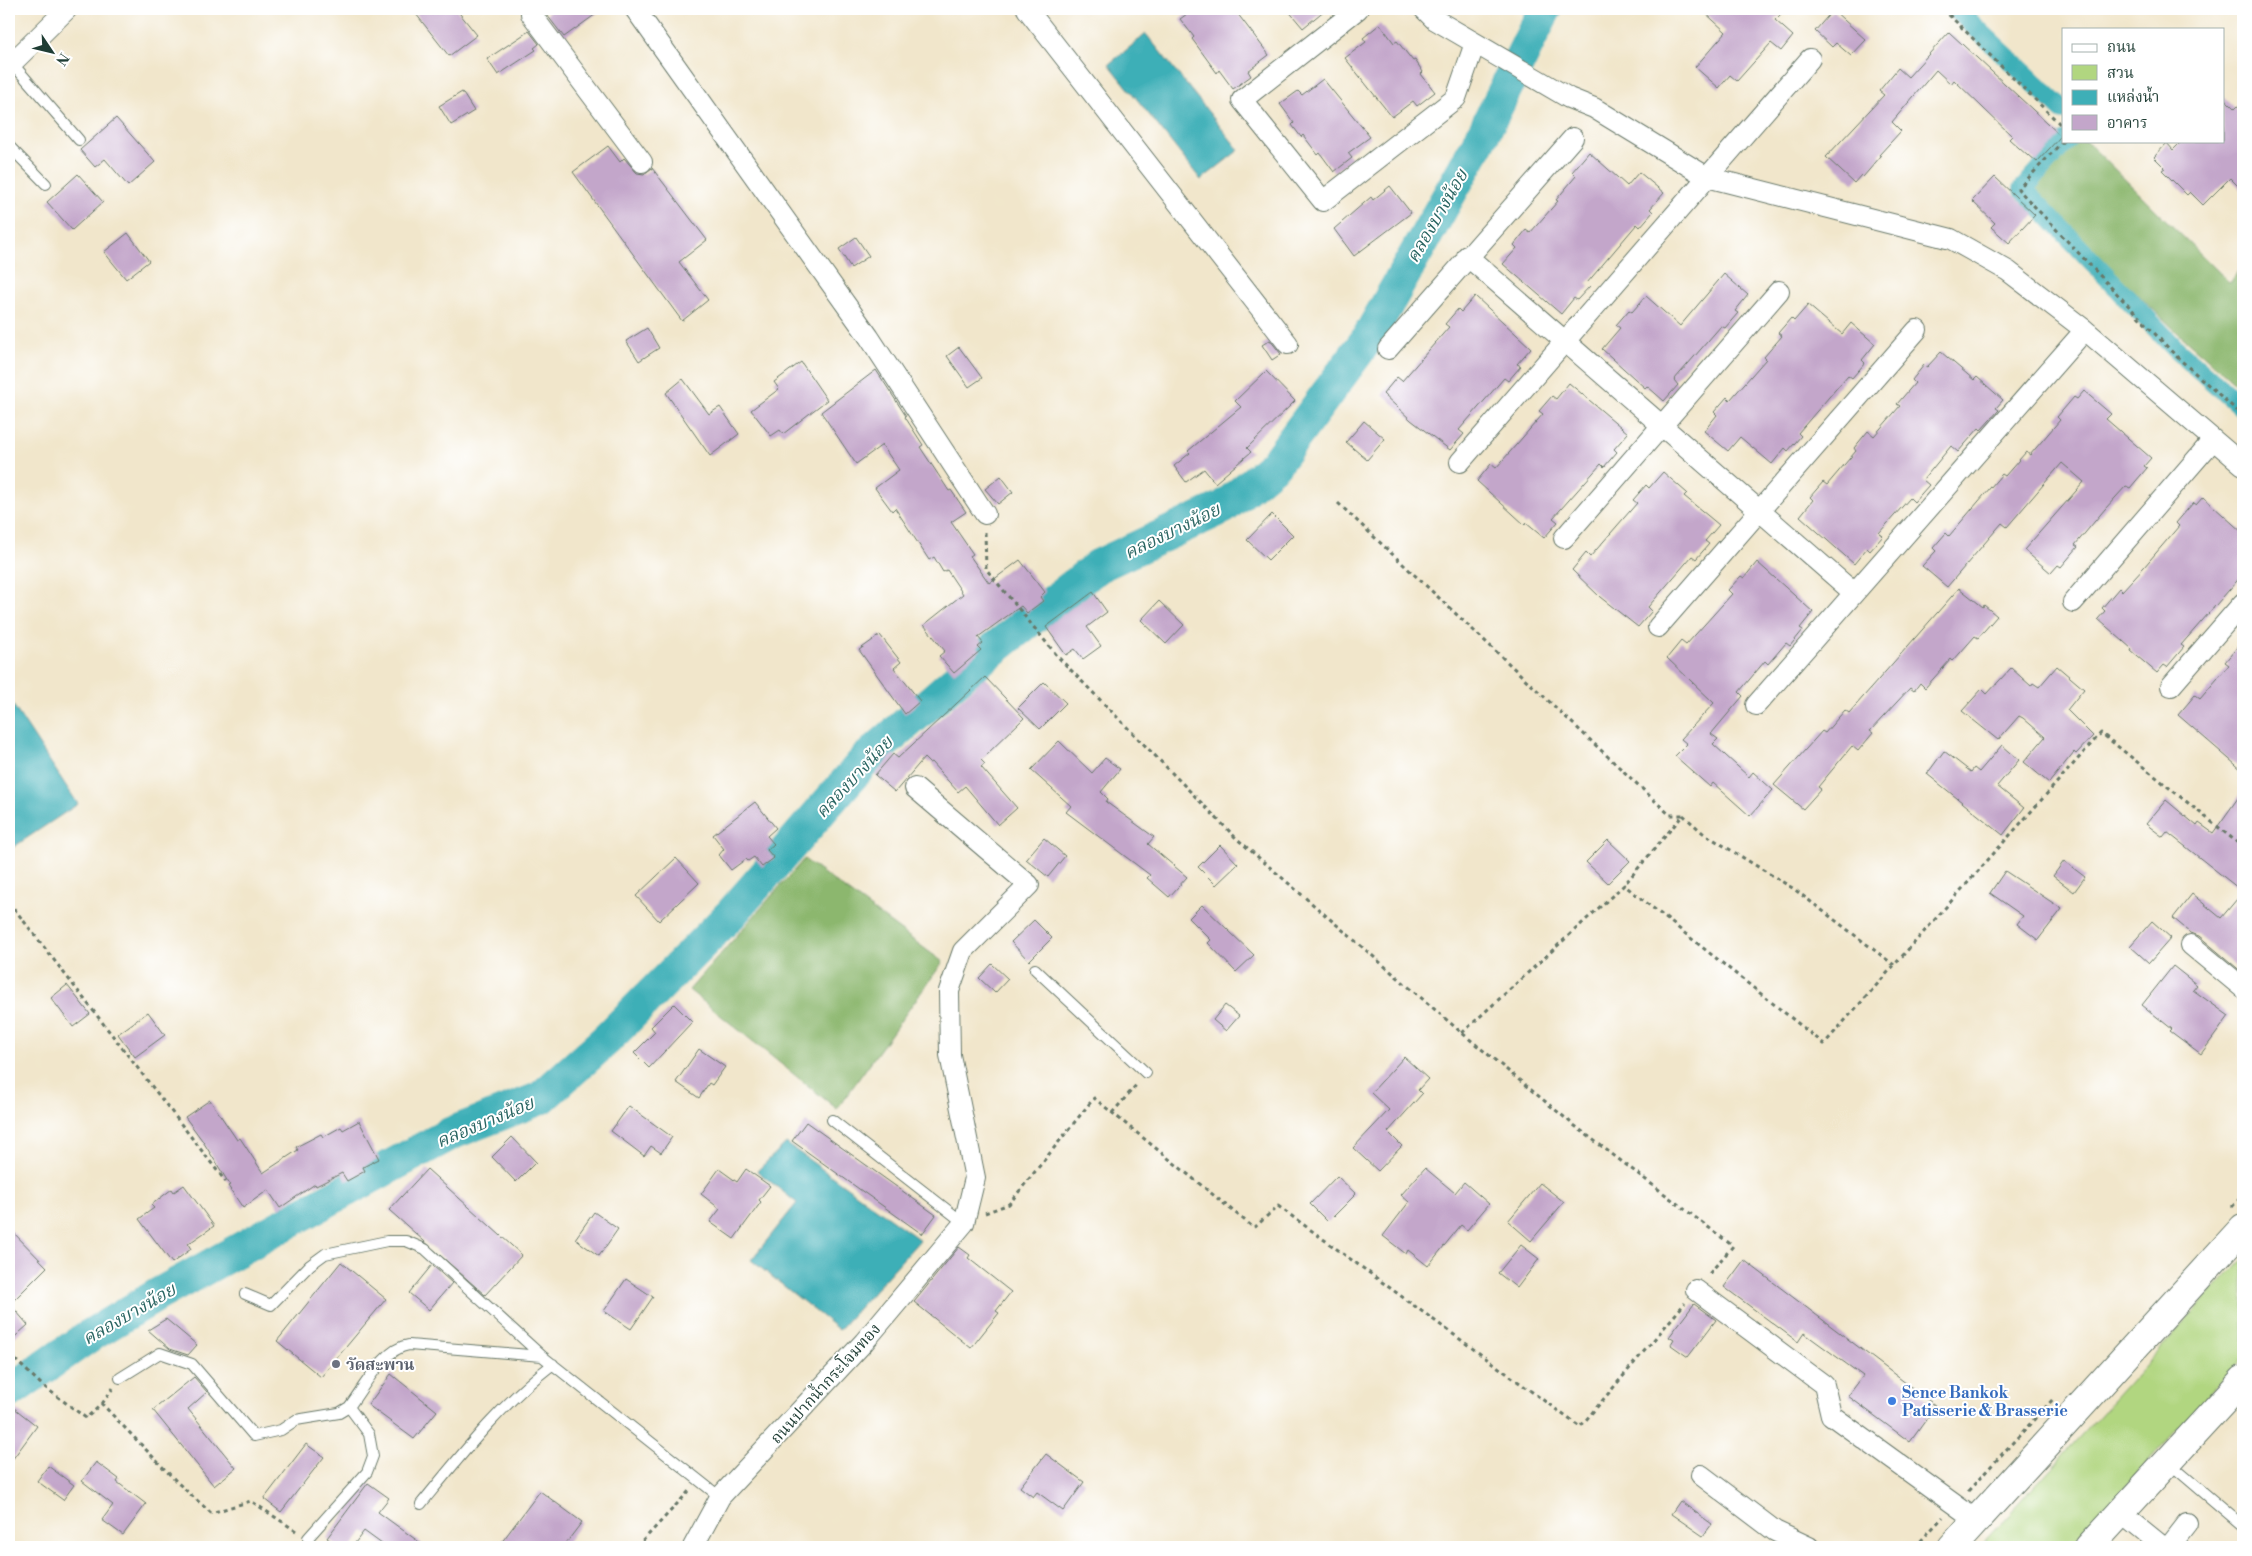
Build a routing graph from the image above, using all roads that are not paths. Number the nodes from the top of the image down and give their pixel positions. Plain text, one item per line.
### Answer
1 (67, 9) edge
2 (537, 9) edge
3 (635, 9) edge
4 (1027, 9) edge
5 (1358, 9) edge
6 (1424, 9) edge
7 (1475, 43) junction
8 (1810, 59) dead end
9 (10, 65) edge
10 (1573, 138) dead end
11 (79, 140) dead end
12 (9, 146) edge
13 (642, 162) dead end
14 (1707, 177) junction
15 (46, 184) dead end
16 (1467, 256) junction
17 (1779, 291) dead end
18 (1917, 330) dead end
19 (2085, 330) junction
20 (1565, 341) junction
21 (1288, 344) dead end
22 (1388, 349) dead end
23 (1662, 426) junction
24 (2213, 440) junction
25 (1460, 462) dead end
26 (2243, 465) edge
27 (1759, 510) junction
28 (985, 514) road end
29 (1564, 538) dead end
30 (1854, 593) junction
31 (2073, 602) dead end
32 (2243, 603) edge
33 (1658, 627) dead end
34 (2171, 686) dead end
35 (1756, 704) dead end
36 (915, 788) dead end
37 (2191, 944) dead end
38 (1035, 970) dead end
39 (2243, 988) edge
40 (1146, 1074) road end
41 (832, 1120) dead end
42 (964, 1223) junction
43 (2243, 1228) edge
44 (1696, 1290) road end
45 (245, 1294) dead end
46 (542, 1356) junction
47 (553, 1364) junction
48 (120, 1378) road end
49 (2243, 1380) edge
50 (349, 1407) junction
51 (2168, 1462) junction
52 (1701, 1475) dead end
53 (720, 1497) junction
54 (421, 1504) dead end
55 (2121, 1513) junction
56 (1976, 1520) junction
57 (2187, 1524) dead end
58 (2243, 1526) edge
59 (308, 1538) road end
60 (693, 1547) edge
61 (1809, 1547) edge
62 (1952, 1547) edge
63 (2089, 1547) edge
64 (2164, 1547) edge
65 (2169, 1547) edge

1 - 9 street
2 - 13 street
3 - 28 street
4 - 21 street
5 - 7 street
6 - 7 street
7 - 14 street
8 - 14 street
9 - 11 lane
10 - 16 street
12 - 15 lane
14 - 19 street
14 - 20 street
16 - 20 street
16 - 22 street
17 - 23 street
18 - 27 street
19 - 24 street
19 - 30 street
20 - 23 street
20 - 25 street
23 - 27 street
23 - 29 street
24 - 26 street
24 - 31 street
27 - 30 street
27 - 33 street
30 - 35 street
32 - 34 street
36 - 42 street
37 - 39 street
38 - 40 lane
41 - 42 lane
42 - 53 street, ถนนปากน้ำกระโจมทอง
43 - 56 main road
44 - 56 street
45 - 46 lane
46 - 47 lane
46 - 50 lane
47 - 53 lane
47 - 54 lane
48 - 50 lane
49 - 51 main road
50 - 59 lane
51 - 55 main road
51 - 58 lane
52 - 61 street
53 - 60 street, ถนนปากน้ำกระโจมทอง
55 - 63 main road
55 - 64 street
56 - 62 main road
57 - 65 street

